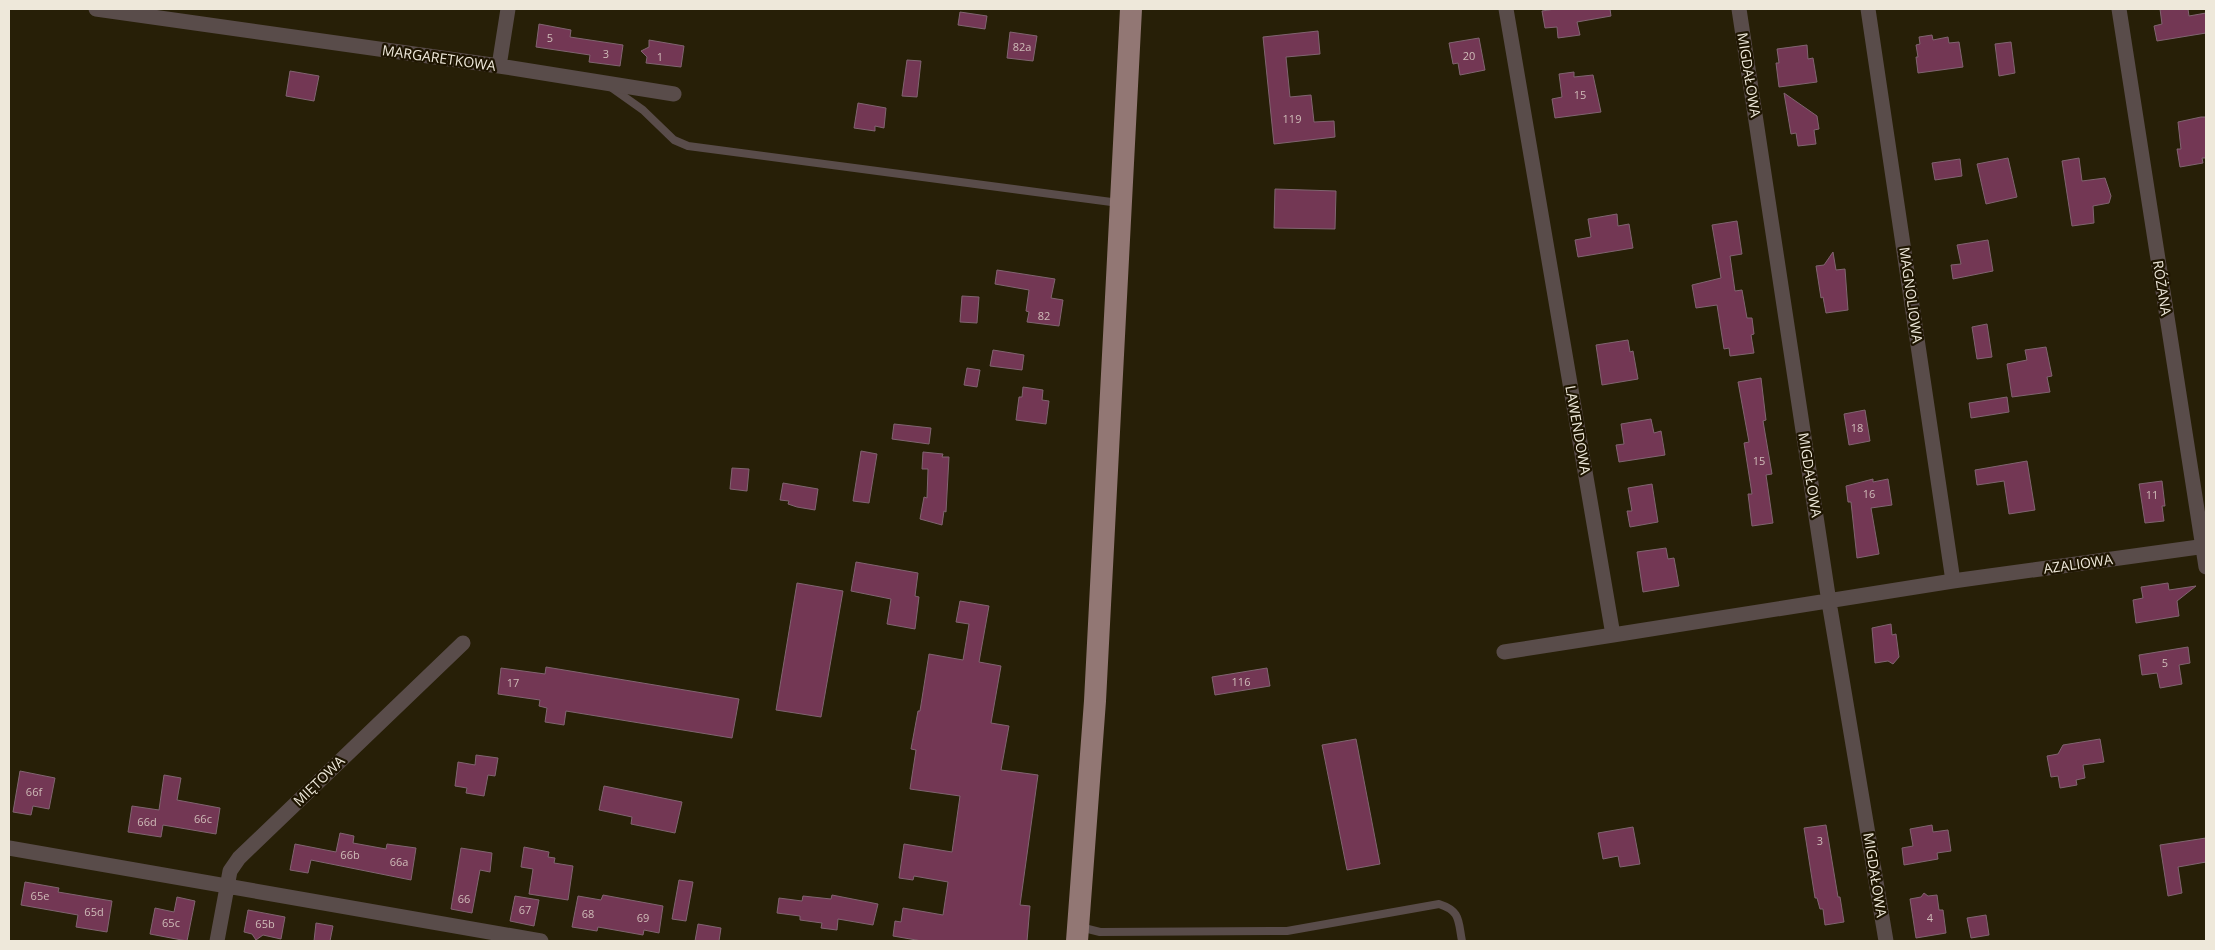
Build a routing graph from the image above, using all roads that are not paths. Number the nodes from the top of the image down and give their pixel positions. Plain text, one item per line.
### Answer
1 (96, 9) edge
2 (508, 9) edge
3 (1131, 9) edge
4 (1506, 9) edge
5 (1739, 9) edge
6 (1868, 9) edge
7 (2119, 9) edge
8 (499, 66) junction
9 (607, 84) junction
10 (674, 94) dead end
11 (1121, 203) junction
12 (2205, 546) edge
13 (2206, 567) edge
14 (1953, 581) junction
15 (1830, 602) junction
16 (1613, 635) junction
17 (463, 643) dead end
18 (1504, 652) dead end
19 (9, 848) edge
20 (226, 887) junction
21 (1078, 934) edge
22 (217, 941) edge
23 (541, 941) edge
24 (1462, 941) edge
25 (1886, 941) edge

1 - 8 street, MARGARETKOWA
2 - 8 street
3 - 11 main road
4 - 16 street, LAWENDOWA
5 - 15 street, MIGDAŁOWA
6 - 14 street, MAGNOLIOWA
7 - 12 street, RÓŻANA
8 - 9 street, MARGARETKOWA
9 - 10 street, MARGARETKOWA
9 - 11 lane
11 - 21 main road
12 - 13 street, RÓŻANA
12 - 14 street, AZALIOWA
14 - 15 street, AZALIOWA
15 - 16 street
15 - 25 street, MIGDAŁOWA
16 - 18 street
17 - 20 street, MIĘTOWA
19 - 20 street
20 - 22 street, MIĘTOWA
20 - 23 street
21 - 24 lane

